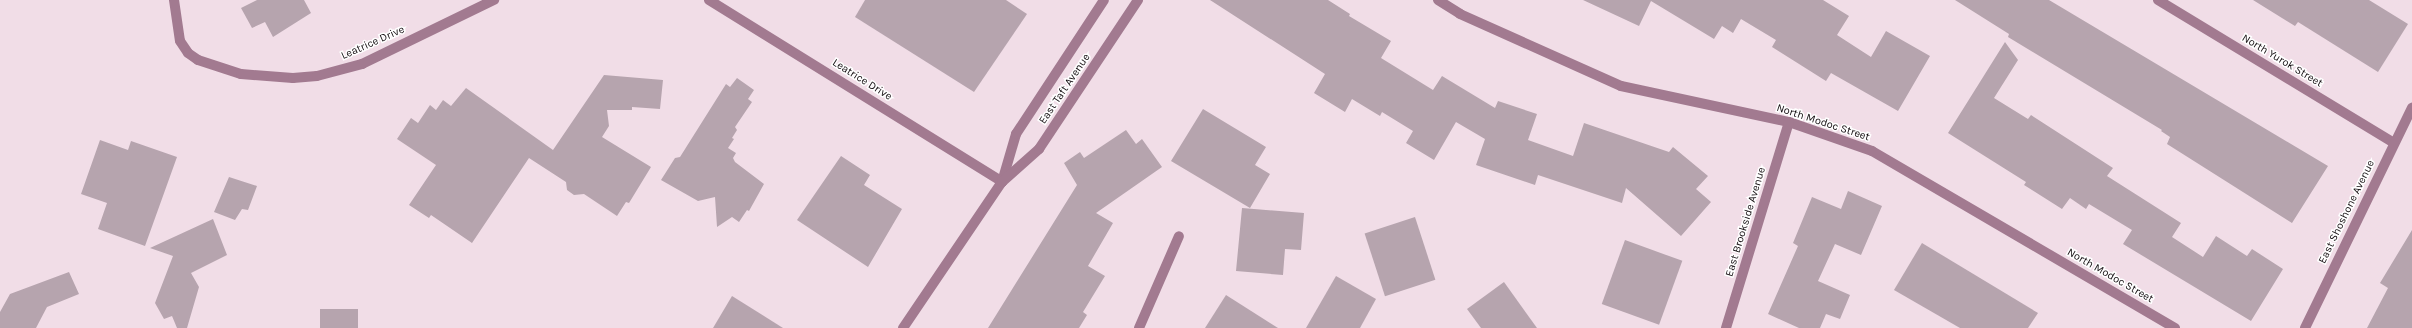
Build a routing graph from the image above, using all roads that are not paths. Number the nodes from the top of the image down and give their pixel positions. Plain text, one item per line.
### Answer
1 (174, 0) edge
2 (494, 0) edge
3 (709, 0) edge
4 (1104, 0) edge
5 (1138, 0) edge
6 (1438, 0) edge
7 (2158, 0) edge
8 (2412, 108) edge
9 (1790, 122) junction
10 (2394, 143) junction
11 (1002, 182) junction
12 (1180, 236) dead end
13 (903, 328) edge
14 (1139, 328) edge
15 (1726, 328) edge
16 (2175, 328) edge
17 (2305, 328) edge

1 - 2 street, Leatrice Drive
3 - 11 street, Leatrice Drive
4 - 11 street, East Taft Avenue
5 - 11 street, East Taft Avenue
6 - 9 street, North Modoc Street
7 - 10 street, North Yurok Street
8 - 10 street, East Shoshone Avenue
9 - 15 street, East Brookside Avenue
9 - 16 street, North Modoc Street
10 - 17 street, East Shoshone Avenue
11 - 13 street, East Taft Avenue
12 - 14 street

